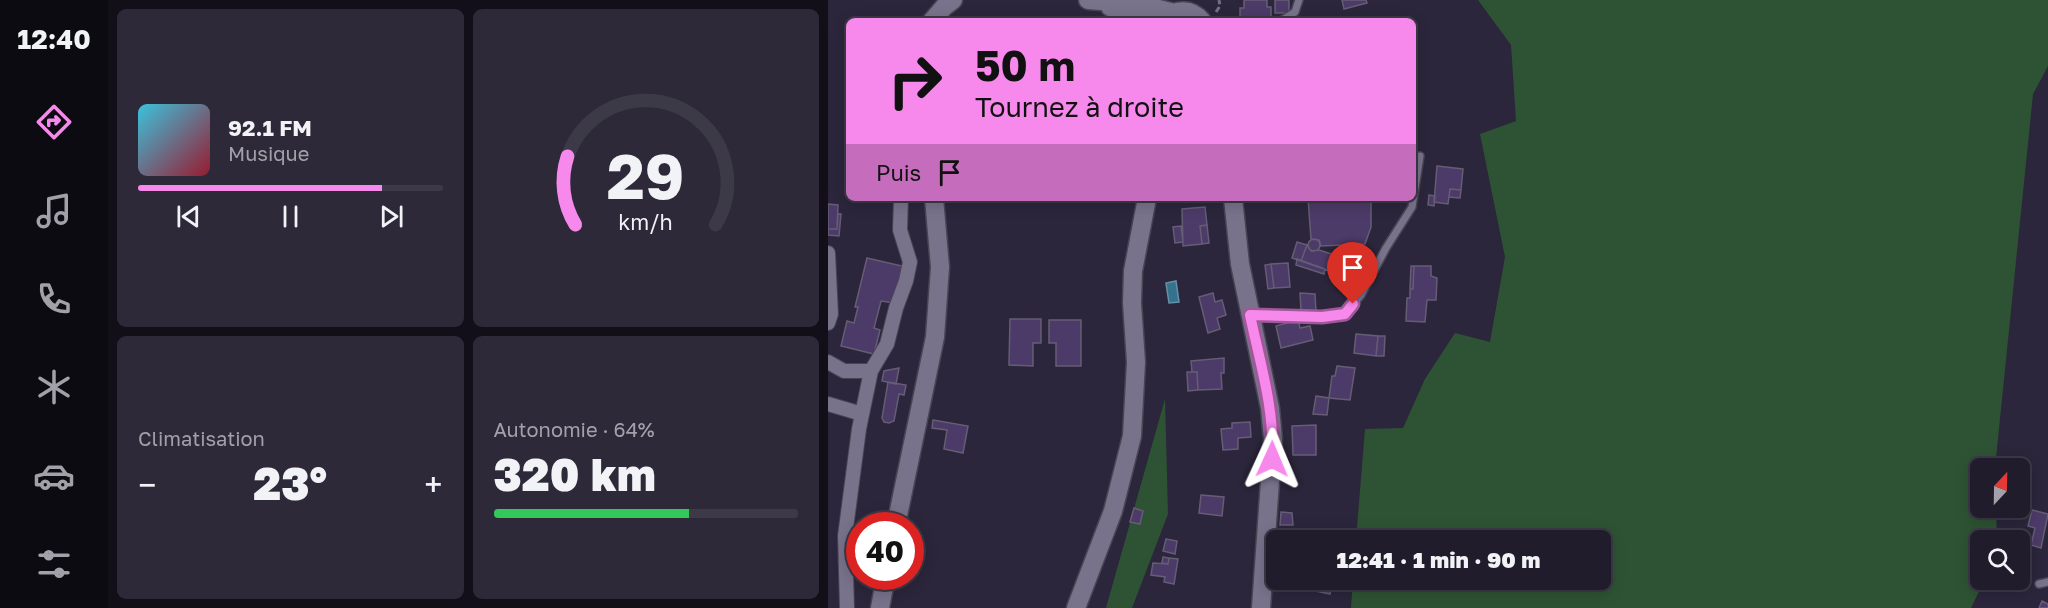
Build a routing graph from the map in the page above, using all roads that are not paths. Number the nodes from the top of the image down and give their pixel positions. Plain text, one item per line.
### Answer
1 (953, 0) edge
2 (1088, 0) edge
3 (1299, 0) edge
4 (1143, 8) edge
5 (1172, 11) edge
6 (1198, 13) edge
7 (935, 18) edge
8 (1286, 18) edge
9 (1420, 156) dead end
10 (1416, 182) edge
11 (902, 201) edge
12 (934, 201) edge
13 (1146, 201) edge
14 (1233, 201) edge
15 (1413, 201) edge
16 (828, 253) edge
17 (1250, 315) junction
18 (828, 323) edge
19 (828, 362) edge
20 (871, 371) junction
21 (828, 404) edge
22 (862, 414) junction
23 (899, 512) edge
24 (2048, 582) edge
25 (2039, 584) dead end
26 (883, 590) edge
27 (847, 608) edge
28 (880, 608) edge
29 (1076, 608) edge
30 (1261, 608) edge

1 - 7 street
2 - 4 street
3 - 8 lane
4 - 5 street
5 - 6 street
9 - 10 lane
11 - 20 street
12 - 23 street
13 - 29 street
14 - 17 street
15 - 17 lane
16 - 18 street
17 - 30 street
19 - 20 street
20 - 22 street
21 - 22 street
22 - 27 street
24 - 25 lane
26 - 28 street

